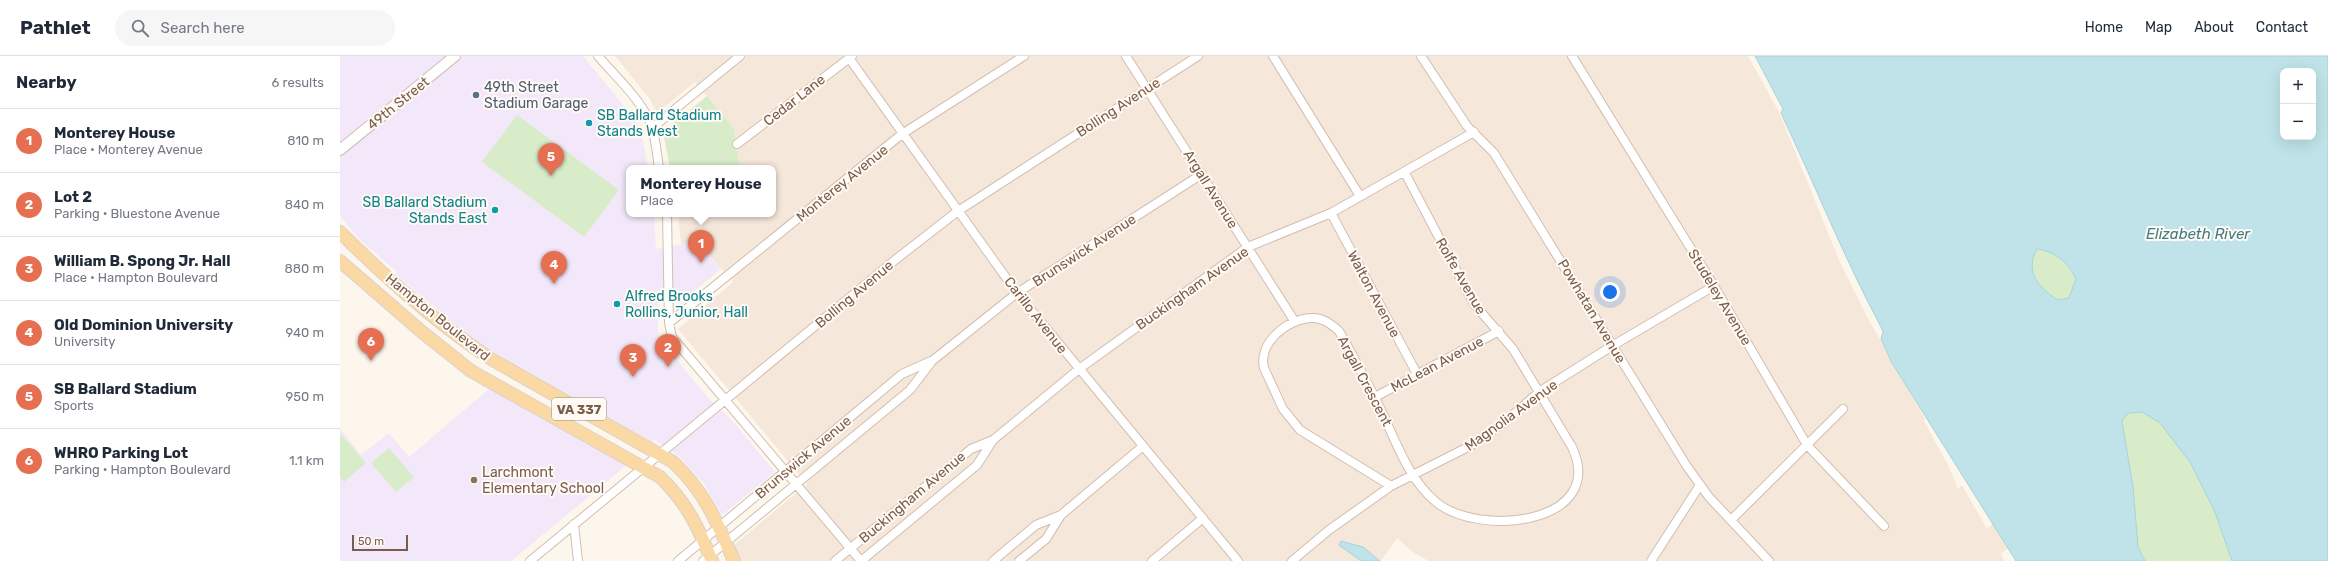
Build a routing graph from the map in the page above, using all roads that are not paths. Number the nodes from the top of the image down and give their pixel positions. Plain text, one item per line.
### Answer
1 (455, 56) edge
2 (740, 56) edge
3 (1024, 56) edge
4 (1126, 56) edge
5 (1198, 56) edge
6 (1273, 56) edge
7 (1421, 56) edge
8 (1572, 56) edge
9 (600, 57) edge
10 (850, 57) edge
11 (1147, 89) junction
12 (652, 128) junction
13 (1474, 132) junction
14 (902, 134) junction
15 (737, 144) dead end
16 (340, 150) edge
17 (659, 165) edge
18 (1405, 173) junction
19 (1202, 174) junction
20 (1360, 196) junction
21 (958, 211) junction
22 (1331, 213) junction
23 (667, 217) edge
24 (340, 232) edge
25 (1248, 247) junction
26 (340, 261) edge
27 (1714, 286) junction
28 (1017, 293) junction
29 (1295, 322) junction
30 (669, 323) junction
31 (1499, 331) junction
32 (1612, 346) junction
33 (932, 360) junction
34 (1079, 370) junction
35 (1417, 374) junction
36 (1539, 392) junction
37 (1375, 397) junction
38 (726, 400) junction
39 (1843, 408) dead end
40 (993, 440) junction
41 (1807, 445) junction
42 (1143, 446) junction
43 (661, 454) junction
44 (643, 467) junction
45 (786, 471) junction
46 (1412, 474) junction
47 (797, 484) junction
48 (1700, 485) junction
49 (1392, 486) junction
50 (1061, 515) junction
51 (1203, 518) junction
52 (1732, 520) junction
53 (574, 524) junction
54 (719, 526) junction
55 (1884, 526) dead end
56 (703, 540) junction
57 (726, 542) junction
58 (850, 548) junction
59 (708, 559) edge
60 (1653, 560) edge
61 (530, 561) edge
62 (578, 561) edge
63 (678, 561) edge
64 (734, 561) edge
65 (835, 561) edge
66 (861, 561) edge
67 (993, 561) edge
68 (1019, 561) edge
69 (1152, 561) edge
70 (1238, 561) edge
71 (1292, 561) edge
72 (1769, 561) edge

1 - 16 street, 49th Street
2 - 12 street
3 - 14 street, Monterey Avenue
4 - 11 street, Argall Avenue
5 - 11 street, Bolling Avenue
6 - 20 street
7 - 13 street, Powhatan Avenue
8 - 27 street, Studeley Avenue
9 - 12 street
10 - 14 street, Carillo Avenue
10 - 15 street, Cedar Lane
11 - 19 street, Argall Avenue
11 - 21 street, Bolling Avenue
12 - 17 street
13 - 18 street, Buckingham Avenue
13 - 32 street, Powhatan Avenue
14 - 21 street, Carillo Avenue
14 - 30 street, Monterey Avenue
18 - 20 street, Buckingham Avenue
18 - 31 street, Rolfe Avenue
19 - 25 street, Argall Avenue
19 - 28 street, Brunswick Avenue
20 - 22 street, Buckingham Avenue
21 - 28 street, Carillo Avenue
21 - 38 street, Bolling Avenue
22 - 25 street, Buckingham Avenue
22 - 35 street, Walton Avenue
23 - 30 street
24 - 43 main road, Hampton Boulevard / VA 337
25 - 29 street, Argall Avenue
25 - 34 street, Buckingham Avenue
26 - 44 main road, Hampton Boulevard / VA 337
27 - 32 street, Magnolia Avenue
27 - 41 street, Studeley Avenue
28 - 33 street, Brunswick Avenue
28 - 34 street, Carillo Avenue
29 - 37 street, Argall Crescent
29 - 49 street
30 - 38 street
31 - 35 street, McLean Avenue
31 - 36 street, Rolfe Avenue
32 - 36 street, Magnolia Avenue
32 - 48 street, Powhatan Avenue
33 - 45 street, Brunswick Avenue
33 - 47 street, Brunswick Avenue
34 - 40 street, Buckingham Avenue
34 - 42 street, Carillo Avenue
35 - 37 street, McLean Avenue
36 - 46 street, Magnolia Avenue
36 - 46 street, Argall Crescent
37 - 46 street, Argall Crescent
38 - 43 street, Bolling Avenue
38 - 45 street
39 - 41 street
40 - 58 street, Buckingham Avenue
40 - 66 street, Buckingham Avenue
41 - 52 street
41 - 55 street, Studeley Avenue
42 - 50 street
42 - 51 street, Carillo Avenue
43 - 44 street, Bolling Avenue
43 - 54 main road, Hampton Boulevard / VA 337
44 - 53 street, Bolling Avenue
44 - 56 main road, Hampton Boulevard / VA 337
45 - 47 street
45 - 54 street, Brunswick Avenue
46 - 49 street, Magnolia Avenue
47 - 57 street, Brunswick Avenue
47 - 58 street
48 - 52 street, Powhatan Avenue
48 - 60 street
49 - 71 street, Magnolia Avenue
50 - 67 street
50 - 68 street
51 - 69 street
51 - 70 street, Carillo Avenue
52 - 72 street, Powhatan Avenue
53 - 61 street, Bolling Avenue
53 - 62 street
54 - 56 street, Brunswick Avenue
54 - 57 main road, Hampton Boulevard / VA 337
56 - 59 main road, Hampton Boulevard / VA 337
56 - 63 street, Brunswick Avenue
57 - 59 street, Brunswick Avenue
57 - 64 main road, Hampton Boulevard / VA 337
58 - 65 street, Buckingham Avenue
58 - 66 street

